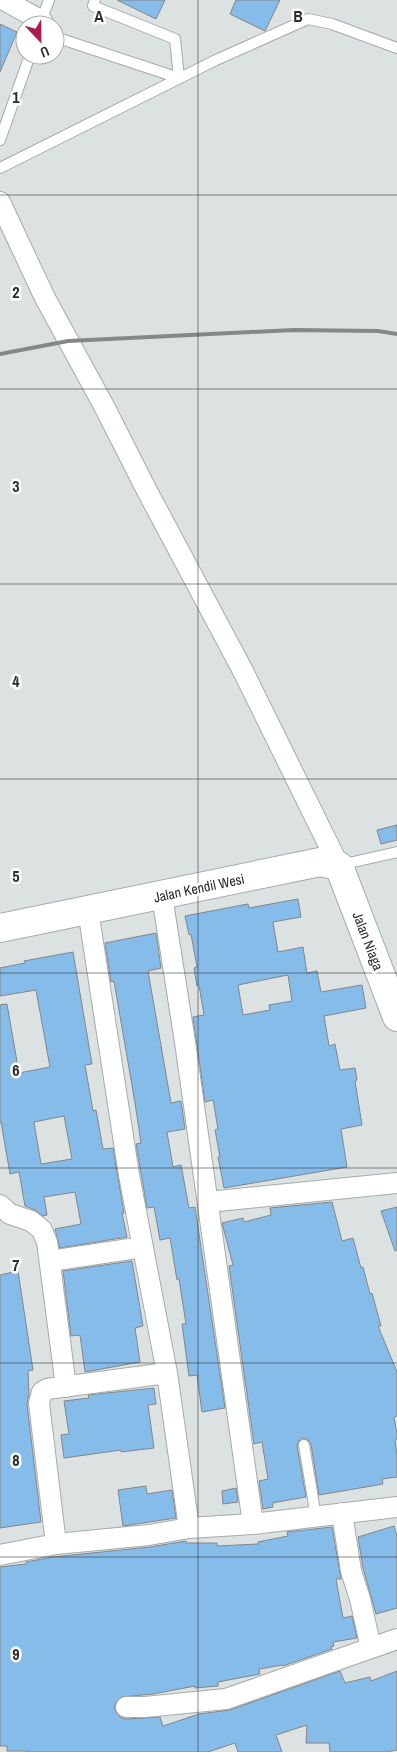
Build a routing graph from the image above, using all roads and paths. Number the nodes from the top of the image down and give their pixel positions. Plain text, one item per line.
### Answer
1 (4, 0) edge
2 (49, 0) edge
3 (95, 0) edge
4 (28, 15) edge
5 (44, 15) edge
6 (65, 40) edge
7 (397, 48) edge
8 (26, 65) edge
9 (180, 78) junction
10 (0, 140) edge
11 (0, 168) edge
12 (0, 202) edge
13 (397, 852) edge
14 (339, 866) junction
15 (162, 896) junction
16 (88, 910) junction
17 (0, 928) edge
18 (397, 1017) edge
19 (397, 1183) edge
20 (208, 1202) junction
21 (0, 1205) edge
22 (143, 1247) junction
23 (50, 1261) junction
24 (167, 1373) junction
25 (66, 1387) junction
26 (304, 1445) dead end
27 (397, 1507) edge
28 (342, 1513) junction
29 (316, 1517) junction
30 (253, 1524) junction
31 (189, 1528) junction
32 (56, 1544) junction
33 (0, 1555) edge
34 (397, 1639) edge
35 (371, 1648) junction
36 (126, 1706) dead end

1 - 4 street
2 - 5 lane
3 - 9 lane
6 - 9 lane
7 - 9 lane
8 - 10 lane
9 - 11 lane
12 - 14 street
13 - 14 lane, Jalan Kendil Wesi
14 - 15 main road, Jalan Kendil Wesi
14 - 18 main road, Jalan Niaga
15 - 16 main road, Jalan Kendil Wesi
15 - 20 street
16 - 17 main road, Jalan Kendil Wesi
16 - 22 street
19 - 20 street
20 - 30 street
21 - 23 street
22 - 23 street
22 - 24 street
23 - 25 street
24 - 25 street
24 - 31 street
25 - 32 street
26 - 29 lane
27 - 28 street
28 - 29 street
28 - 35 street
29 - 30 street
30 - 31 street
31 - 32 street
32 - 33 street
34 - 35 street
35 - 36 street

